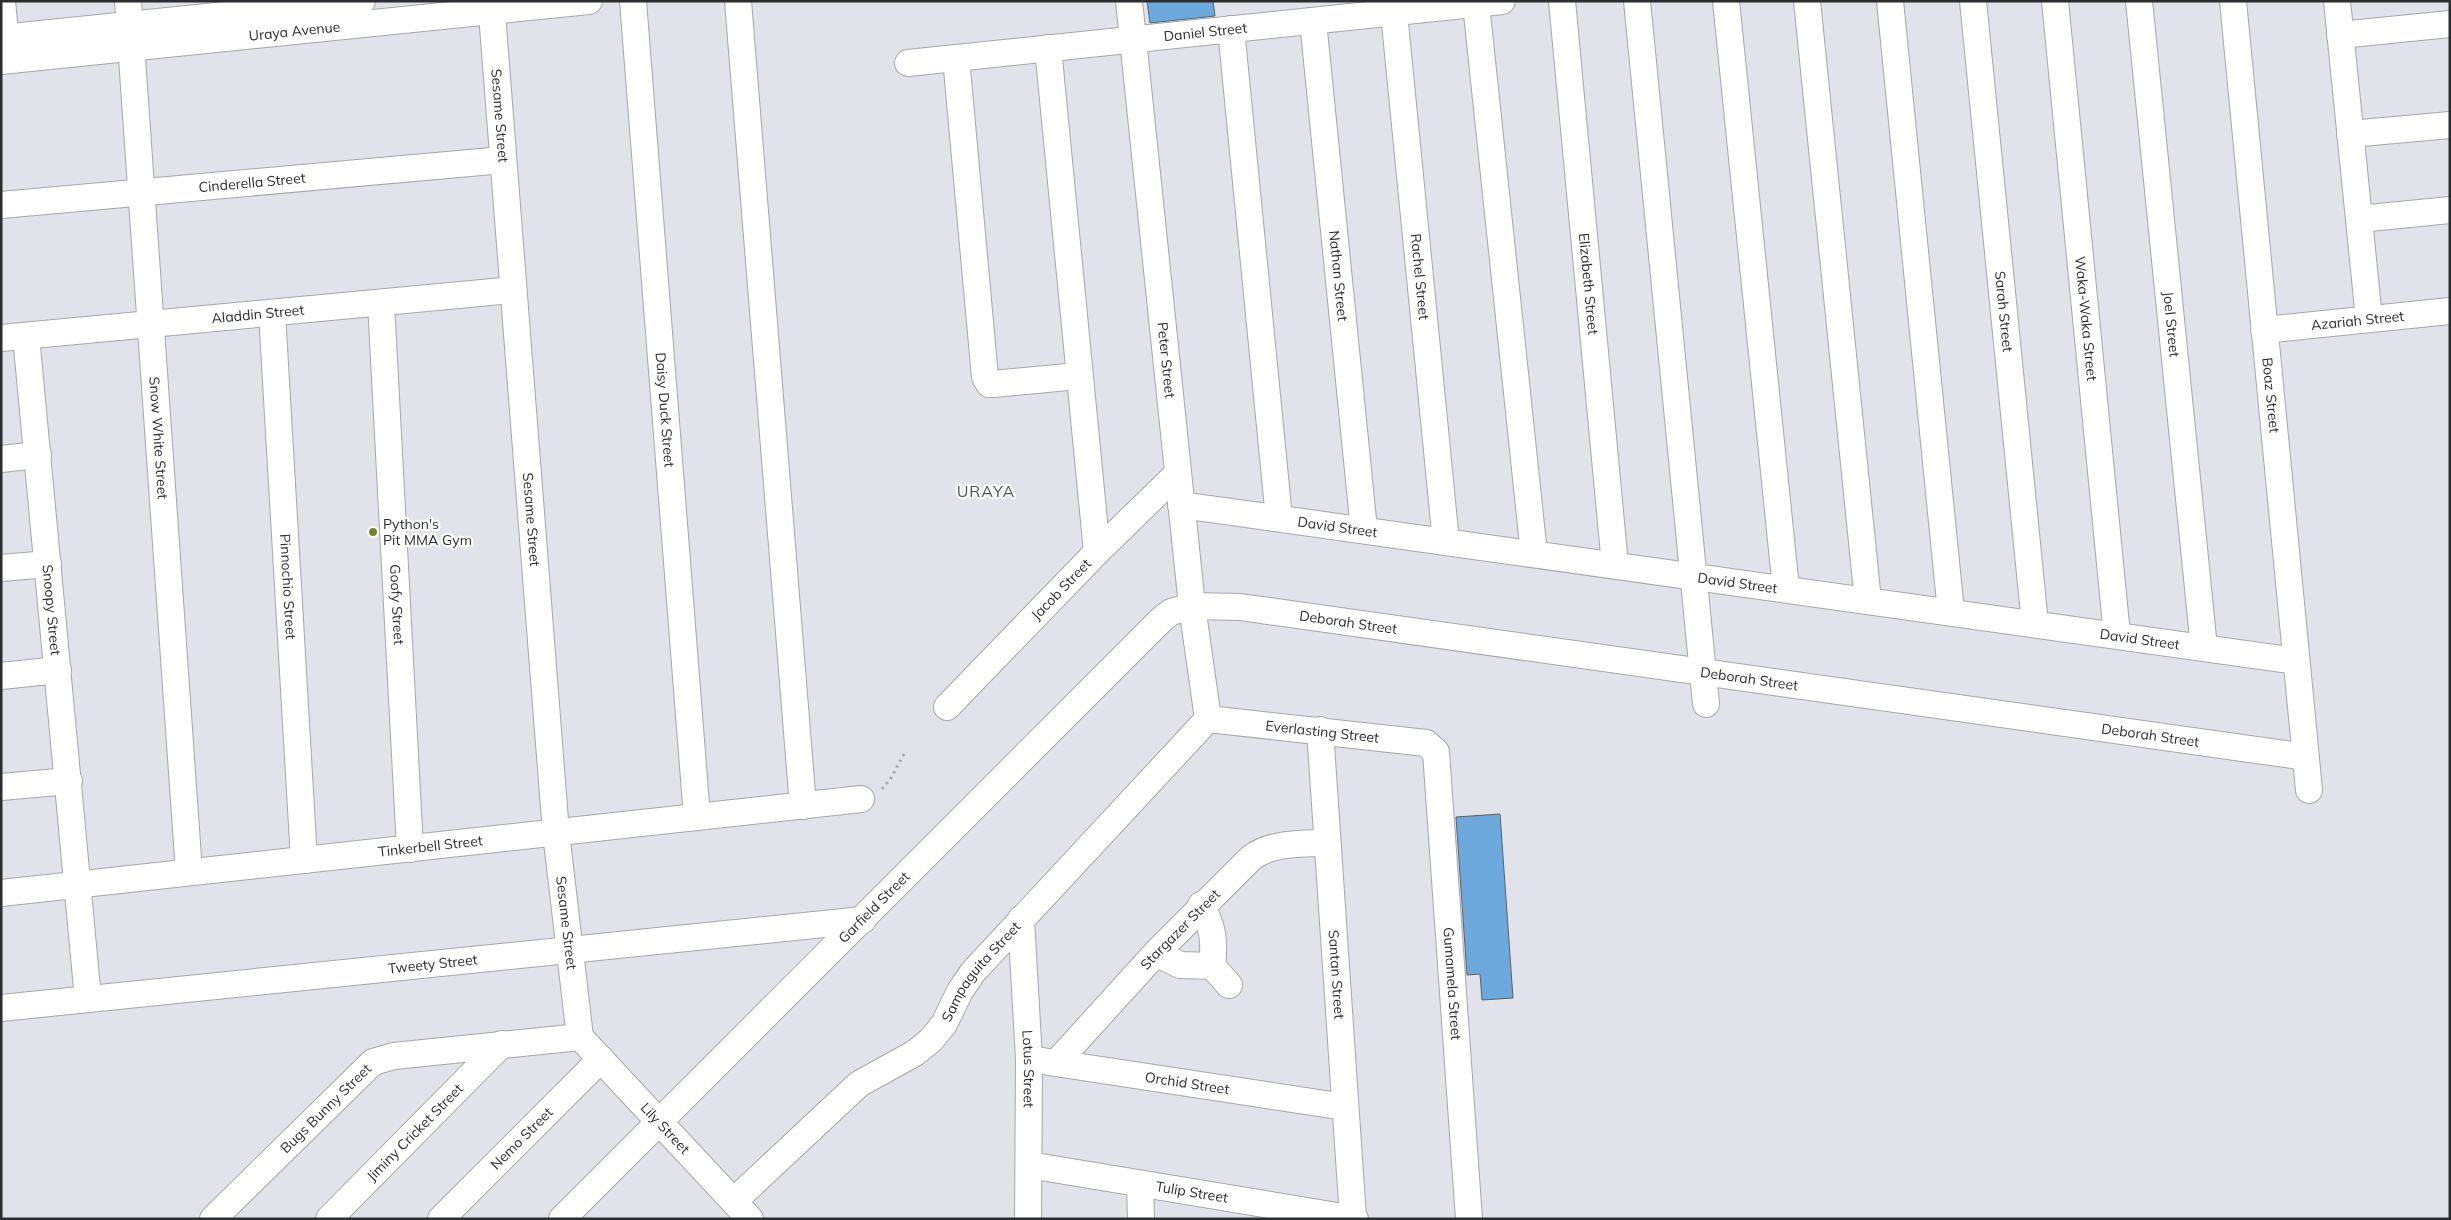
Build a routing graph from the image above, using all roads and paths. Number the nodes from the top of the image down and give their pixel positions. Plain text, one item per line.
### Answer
1 (2, 1) edge
2 (362, 1) edge
3 (589, 1) edge
4 (633, 1) edge
5 (738, 1) edge
6 (1129, 1) edge
7 (1502, 1) edge
8 (1562, 1) edge
9 (1637, 1) edge
10 (1726, 1) edge
11 (1807, 1) edge
12 (1890, 1) edge
13 (1973, 1) edge
14 (2056, 1) edge
15 (2140, 1) edge
16 (2233, 1) edge
17 (2337, 1) edge
18 (1476, 4) junction
19 (491, 6) edge
20 (1394, 13) junction
21 (311, 18) junction
22 (1313, 21) junction
23 (2450, 24) edge
24 (130, 25) edge
25 (1231, 29) junction
26 (2340, 35) junction
27 (1133, 39) junction
28 (1048, 48) junction
29 (4, 49) edge
30 (956, 58) junction
31 (908, 63) dead end
32 (2450, 125) edge
33 (2350, 134) junction
34 (503, 160) junction
35 (142, 192) junction
36 (1, 205) edge
37 (2450, 210) edge
38 (2359, 219) junction
39 (513, 290) junction
40 (381, 302) junction
41 (2450, 311) edge
42 (272, 313) junction
43 (2369, 319) junction
44 (151, 325) junction
45 (2264, 330) junction
46 (14, 337) edge
47 (1078, 376) junction
48 (38, 456) junction
49 (1, 459) edge
50 (1178, 474) junction
51 (1181, 505) junction
52 (1279, 518) junction
53 (1364, 530) junction
54 (1446, 542) junction
55 (1097, 552) junction
56 (1534, 554) junction
57 (48, 564) junction
58 (1615, 565) junction
59 (1, 568) edge
60 (1694, 576) junction
61 (1786, 589) junction
62 (1868, 600) junction
63 (1192, 606) junction
64 (1951, 612) junction
65 (2035, 624) junction
66 (2117, 636) junction
67 (2204, 648) junction
68 (2296, 661) junction
69 (58, 670) junction
70 (1703, 673) junction
71 (1, 676) edge
72 (1706, 704) dead end
73 (948, 707) dead end
74 (1208, 719) junction
75 (1320, 730) junction
76 (1434, 748) joint
77 (905, 752) dead end
78 (2306, 757) junction
79 (69, 781) junction
80 (1, 787) edge
81 (2309, 790) dead end
82 (861, 799) joint
83 (803, 806) junction
84 (697, 817) junction
85 (556, 832) junction
86 (1327, 842) junction
87 (410, 849) junction
88 (304, 860) junction
89 (189, 872) junction
90 (79, 884) junction
91 (1, 893) edge
92 (1202, 905) junction
93 (1021, 919) junction
94 (862, 920) junction
95 (570, 950) junction
96 (1156, 953) junction
97 (88, 999) junction
98 (1, 1008) edge
99 (580, 1038) junction
100 (502, 1044) junction
101 (600, 1059) junction
102 (1029, 1059) junction
103 (1057, 1062) junction
104 (1345, 1107) junction
105 (659, 1121) junction
106 (1029, 1165) junction
107 (1140, 1185) junction
108 (742, 1210) edge
109 (213, 1219) edge
110 (329, 1219) edge
111 (441, 1219) edge
112 (562, 1219) edge
113 (1028, 1219) edge
114 (1141, 1219) edge
115 (1354, 1219) edge
116 (1469, 1219) edge

1 - 29 street
2 - 21 street, Uraya Avenue
3 - 19 street, Uraya Avenue
4 - 84 street, Daisy Duck Street
5 - 83 street
6 - 27 street, Peter Street
7 - 18 street, Daniel Street
8 - 58 street, Elizabeth Street
9 - 60 street
10 - 61 street
11 - 62 street
12 - 64 street
13 - 65 street, Sarah Street
14 - 66 street, Waka-Waka Street
15 - 67 street, Joel Street
16 - 45 street, Boaz Street
17 - 26 street
18 - 20 street, Daniel Street
18 - 56 street
19 - 21 street, Uraya Avenue
19 - 34 street, Sesame Street
20 - 22 street, Daniel Street
20 - 54 street, Rachel Street
21 - 24 street, Uraya Avenue
22 - 25 street, Daniel Street
22 - 53 street, Nathan Street
23 - 26 street
24 - 29 street, Uraya Avenue
24 - 35 street, Snow White Street
25 - 27 street, Daniel Street
25 - 52 street
26 - 33 street
27 - 28 street, Daniel Street
27 - 50 street, Peter Street
28 - 30 street, Daniel Street
28 - 47 street
30 - 31 street, Daniel Street
30 - 47 street
32 - 33 street
33 - 38 street
34 - 35 street, Cinderella Street
34 - 39 street, Sesame Street
35 - 36 street, Cinderella Street
35 - 44 street, Snow White Street
37 - 38 street
38 - 43 street
39 - 40 street, Aladdin Street
39 - 85 street, Sesame Street
40 - 42 street, Aladdin Street
40 - 87 street, Goofy Street
41 - 43 street, Azariah Street
42 - 44 street, Aladdin Street
42 - 88 street, Pinnochio Street
43 - 45 street, Azariah Street
44 - 46 street, Aladdin Street
44 - 89 street, Snow White Street
45 - 68 street, Boaz Street
46 - 48 street, Snoopy Street
47 - 55 street
48 - 49 street
48 - 57 street, Snoopy Street
50 - 51 street, Peter Street
50 - 55 street, Jacob Street
51 - 52 street, David Street
51 - 63 street, Peter Street
52 - 53 street, David Street
53 - 54 street, David Street
54 - 56 street, David Street
55 - 73 street, Jacob Street
56 - 58 street, David Street
57 - 59 street
57 - 69 street, Snoopy Street
58 - 60 street, David Street
60 - 61 street, David Street
60 - 70 street
61 - 62 street, David Street
62 - 64 street, David Street
63 - 70 street, Deborah Street
63 - 74 street, Peter Street
63 - 94 street, Garfield Street
64 - 65 street, David Street
65 - 66 street, David Street
66 - 67 street, David Street
67 - 68 street, David Street
68 - 78 street, Boaz Street
69 - 71 street
69 - 79 street, Snoopy Street
70 - 72 street
70 - 78 street, Deborah Street
74 - 75 street, Everlasting Street
74 - 93 street, Sampaguita Street
75 - 76 street, Everlasting Street
75 - 86 street, Santan Street
76 - 116 street, Gumamela Street
77 - 82 path
78 - 81 street, Boaz Street
79 - 80 street
79 - 90 street, Snoopy Street
82 - 83 street, Tinkerbell Street
83 - 84 street, Tinkerbell Street
84 - 85 street, Tinkerbell Street
85 - 87 street, Tinkerbell Street
85 - 95 street, Sesame Street
86 - 92 street, Stargazer Street
86 - 104 street, Santan Street
87 - 88 street, Tinkerbell Street
88 - 89 street, Tinkerbell Street
89 - 90 street, Tinkerbell Street
90 - 91 street, Tinkerbell Street
90 - 97 street, Snoopy Street
92 - 96 street, Stargazer Street
92 - 96 street
93 - 102 street, Lotus Street
93 - 108 street, Sampaguita Street
94 - 95 street, Tweety Street
94 - 105 street, Garfield Street
95 - 97 street, Tweety Street
95 - 99 street, Sesame Street
96 - 103 street, Stargazer Street
97 - 98 street, Tweety Street
99 - 100 street, Bugs Bunny Street
99 - 101 street, Lily Street
100 - 109 street, Bugs Bunny Street
100 - 110 street, Jiminy Cricket Street
101 - 105 street, Lily Street
101 - 111 street, Nemo Street
102 - 103 street, Orchid Street
102 - 106 street, Lotus Street
103 - 104 street, Orchid Street
104 - 115 street, Santan Street
105 - 108 street, Lily Street
105 - 112 street, Garfield Street
106 - 107 street, Tulip Street
106 - 113 street, Lotus Street
107 - 114 street
107 - 115 street, Tulip Street

